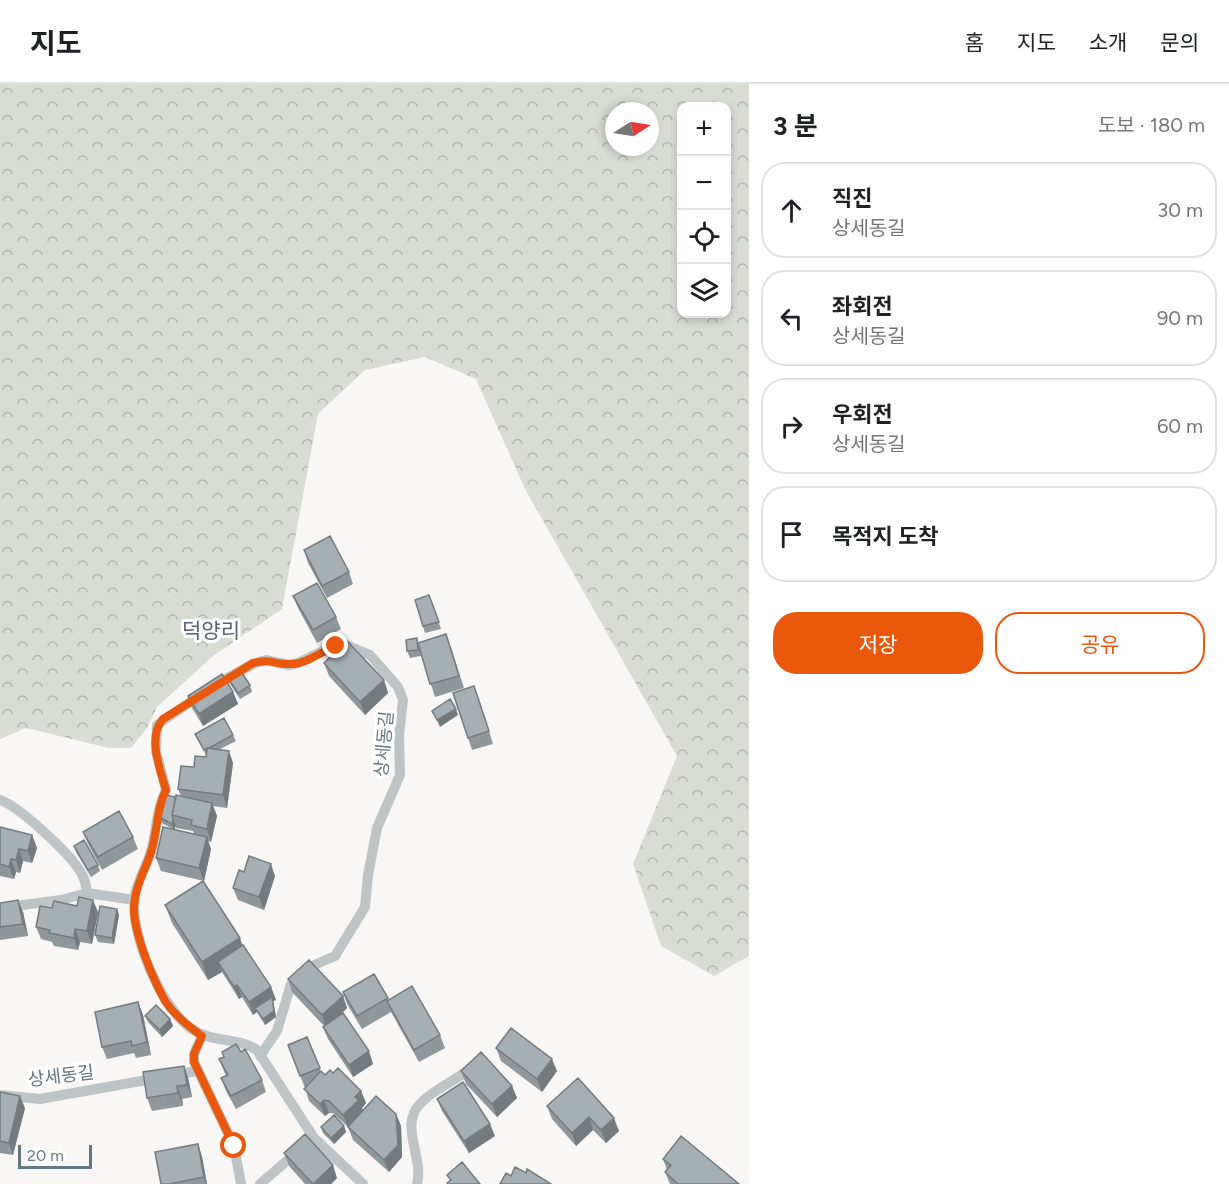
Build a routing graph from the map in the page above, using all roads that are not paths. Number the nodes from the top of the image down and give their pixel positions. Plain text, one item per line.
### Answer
1 (0, 800) edge
2 (87, 893) junction
3 (135, 900) junction
4 (0, 908) edge
5 (202, 1036) junction
6 (260, 1056) junction
7 (481, 1057) edge
8 (197, 1071) junction
9 (0, 1095) edge
10 (314, 1138) junction
11 (241, 1184) edge
12 (260, 1184) edge
13 (363, 1184) edge
14 (417, 1184) edge

1 - 2 lane
2 - 3 lane
2 - 4 lane
3 - 5 lane, 상세동길
3 - 6 lane, 상세동길
5 - 6 lane
5 - 8 lane
6 - 10 lane
7 - 14 lane
8 - 9 lane, 상세동길
8 - 11 lane
10 - 12 lane
10 - 13 lane

